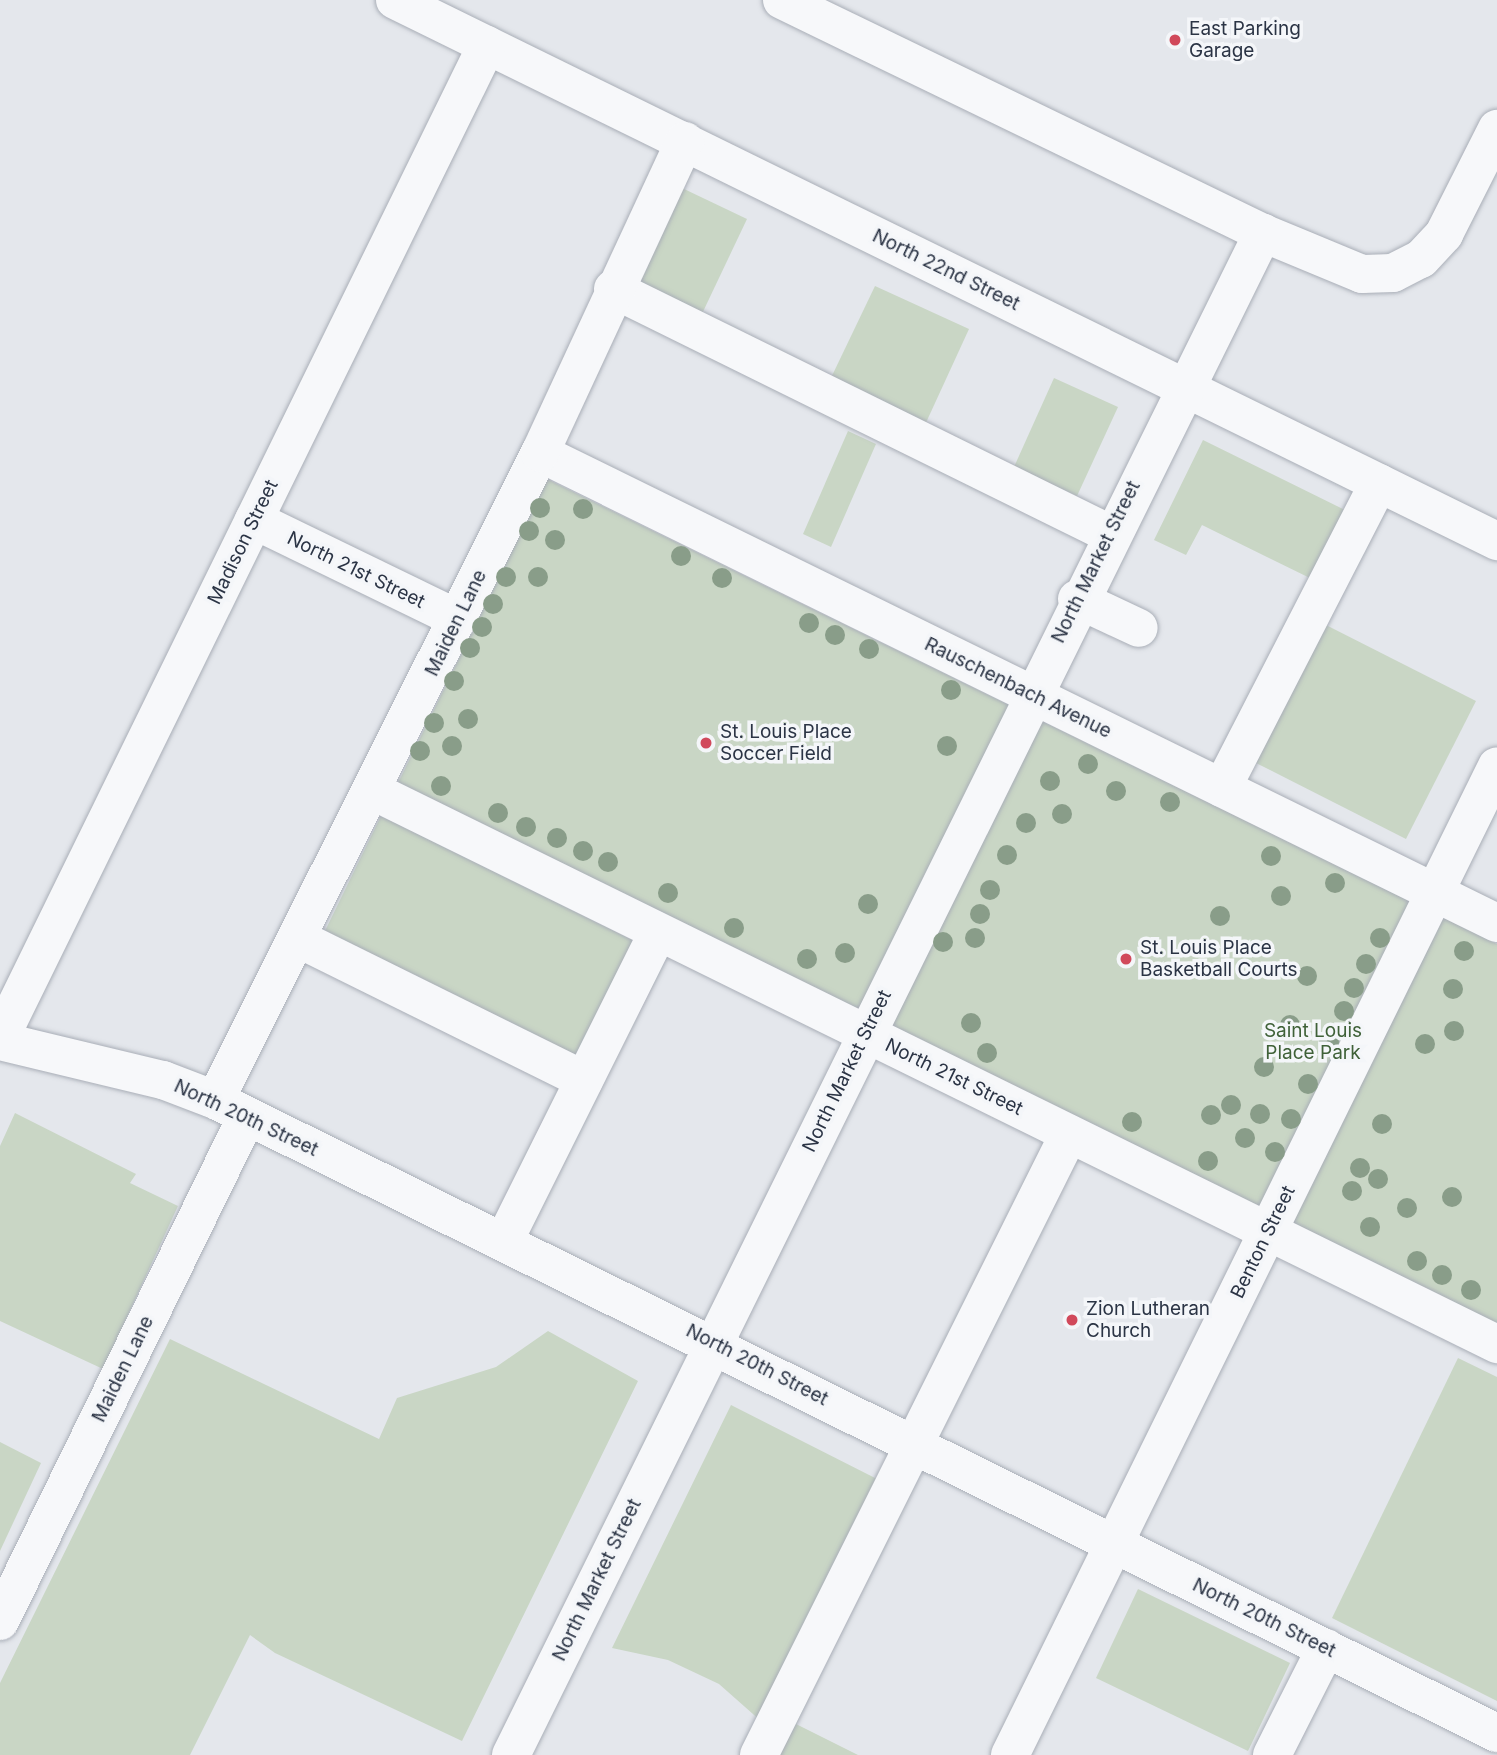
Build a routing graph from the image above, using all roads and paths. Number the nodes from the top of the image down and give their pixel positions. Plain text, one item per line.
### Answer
1 (395, 0) edge
2 (782, 0) edge
3 (487, 46) junction
4 (1497, 129) edge
5 (685, 141) junction
6 (1263, 233) junction
7 (614, 289) junction
8 (1182, 386) junction
9 (540, 453) junction
10 (1379, 483) junction
11 (254, 520) junction
12 (1110, 534) junction
13 (1497, 541) edge
14 (1077, 600) junction
15 (458, 619) junction
16 (1139, 628) dead end
17 (1031, 695) junction
18 (1497, 766) edge
19 (1222, 788) junction
20 (373, 792) junction
21 (1434, 893) junction
22 (1497, 923) edge
23 (658, 932) junction
24 (297, 938) junction
25 (865, 1034) junction
26 (0, 1040) edge
27 (584, 1080) junction
28 (231, 1108) junction
29 (1069, 1133) junction
30 (1268, 1231) junction
31 (505, 1241) junction
32 (713, 1343) junction
33 (1497, 1344) edge
34 (911, 1443) junction
35 (1114, 1544) junction
36 (0, 1621) edge
37 (1326, 1648) junction
38 (1497, 1733) edge
39 (511, 1755) edge
40 (759, 1755) edge
41 (1010, 1755) edge
42 (1272, 1755) edge

1 - 3 street, North 22nd Street
2 - 6 street
3 - 5 street, North 22nd Street
3 - 11 street, Madison Street
4 - 6 street
5 - 7 street, Maiden Lane
5 - 8 street, North 22nd Street
6 - 8 street, North Market Street
7 - 9 street, Maiden Lane
7 - 12 street
8 - 10 street, North 22nd Street
8 - 12 street, North Market Street
9 - 15 street, Maiden Lane
9 - 17 street, Rauschenbach Avenue
10 - 13 street, North 22nd Street
10 - 19 street
11 - 15 street, North 21st Street
11 - 26 street, Madison Street
12 - 14 street, North Market Street
14 - 16 street
14 - 17 street, North Market Street
15 - 20 street, Maiden Lane
17 - 19 street, Rauschenbach Avenue
17 - 25 street, North Market Street
18 - 21 street, Benton Street
19 - 21 street, Rauschenbach Avenue
20 - 23 street, North 21st Street
20 - 24 street, Maiden Lane
21 - 22 street, Rauschenbach Avenue
21 - 30 street, Benton Street
23 - 25 street, North 21st Street
23 - 27 street
24 - 27 street
24 - 28 street, Maiden Lane
25 - 29 street, North 21st Street
25 - 32 street, North Market Street
26 - 28 street, North 20th Street
27 - 31 street
28 - 31 street, North 20th Street
28 - 36 street, Maiden Lane
29 - 30 street, North 21st Street
29 - 34 street
30 - 33 street, North 21st Street
30 - 35 street, Benton Street
31 - 32 street, North 20th Street
32 - 34 street, North 20th Street
32 - 39 street, North Market Street
34 - 35 street, North 20th Street
34 - 40 street
35 - 37 street, North 20th Street
35 - 41 street, Benton Street
37 - 38 street, North 20th Street
37 - 42 street

